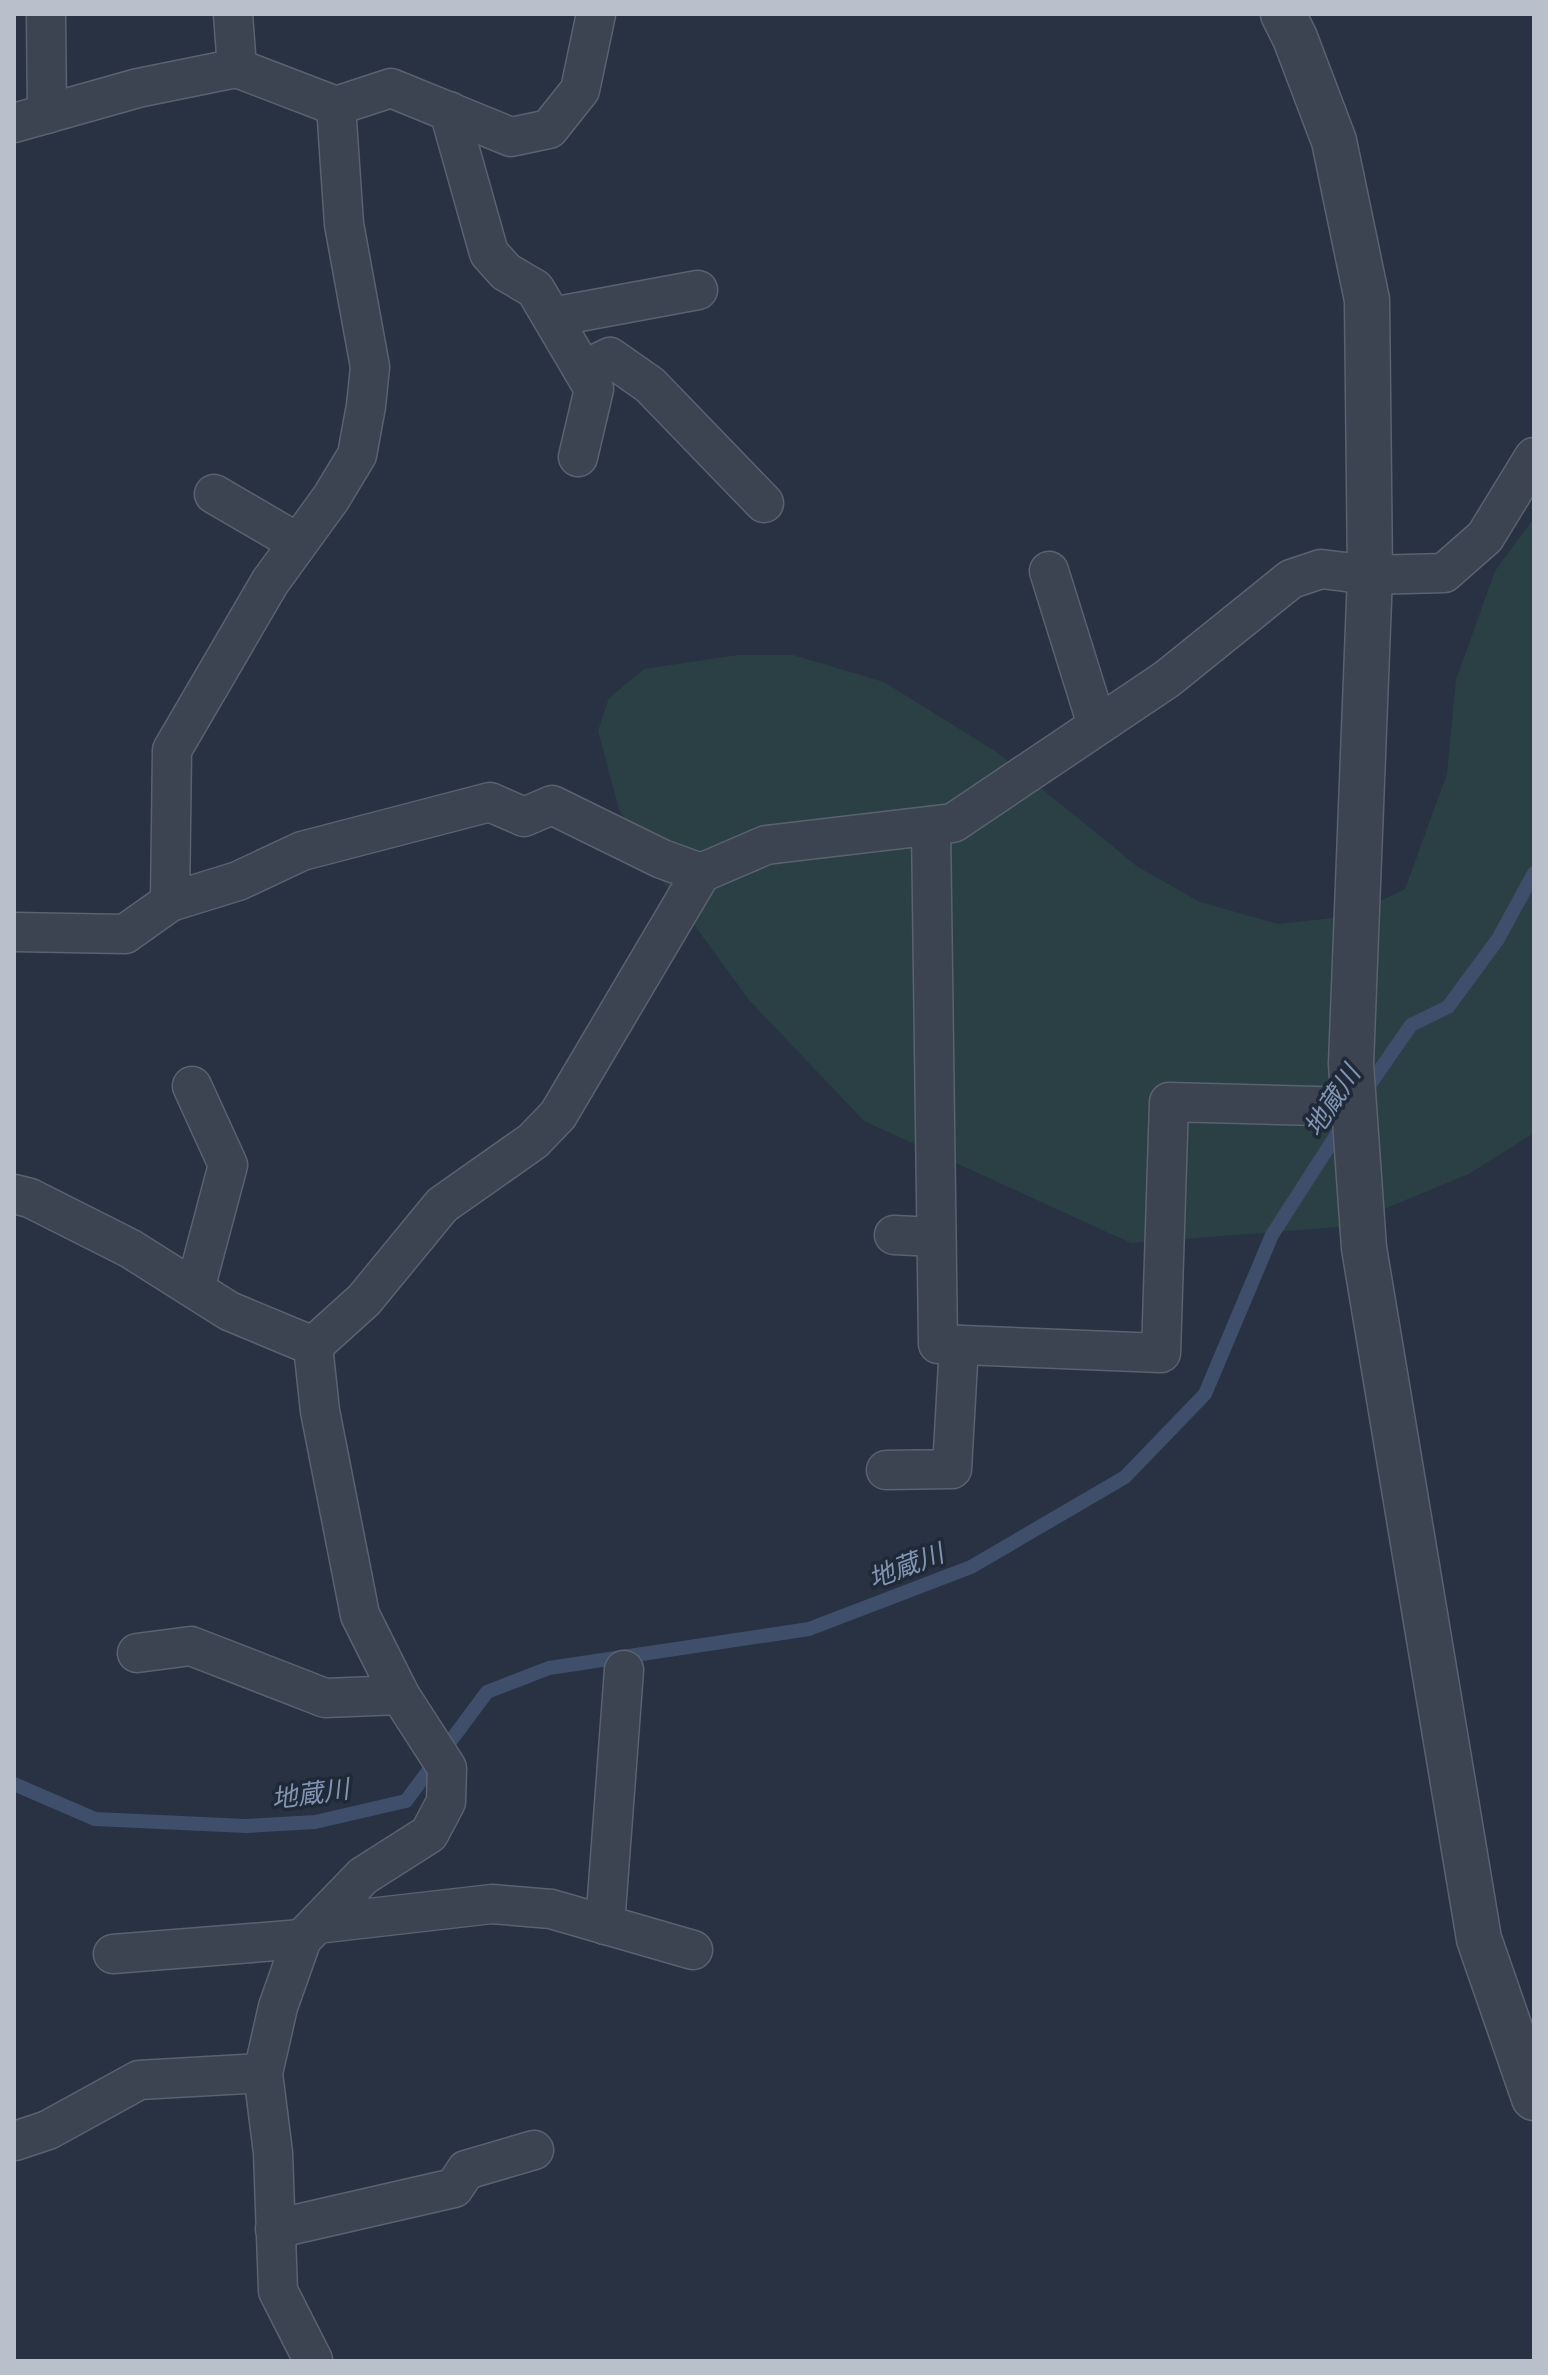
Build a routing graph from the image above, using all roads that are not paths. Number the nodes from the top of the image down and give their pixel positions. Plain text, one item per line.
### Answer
1 (46, 14) edge
2 (233, 14) edge
3 (596, 14) edge
4 (1283, 14) edge
5 (237, 68) junction
6 (336, 106) junction
7 (449, 111) junction
8 (31, 118) edge
9 (698, 290) dead end
10 (552, 317) junction
11 (583, 370) junction
12 (578, 457) dead end
13 (1534, 457) edge
14 (214, 494) dead end
15 (764, 503) dead end
16 (298, 543) junction
17 (1049, 571) dead end
18 (1370, 575) junction
19 (1097, 725) junction
20 (931, 826) junction
21 (701, 873) junction
22 (170, 902) junction
23 (14, 932) edge
24 (192, 1086) dead end
25 (1354, 1107) junction
26 (14, 1194) edge
27 (894, 1235) dead end
28 (936, 1237) junction
29 (195, 1289) junction
30 (959, 1345) junction
31 (313, 1346) junction
32 (886, 1470) dead end
33 (137, 1653) dead end
34 (624, 1670) dead end
35 (400, 1695) junction
36 (605, 1925) junction
37 (309, 1931) junction
38 (693, 1950) dead end
39 (113, 1954) dead end
40 (263, 2073) junction
41 (1534, 2098) edge
42 (15, 2141) edge
43 (534, 2150) dead end
44 (275, 2229) junction
45 (313, 2360) edge

1 - 8 street
2 - 5 street
3 - 7 street
4 - 18 street
5 - 6 street
5 - 8 street
6 - 7 street
6 - 16 street
7 - 10 street
9 - 10 street
10 - 11 street
11 - 12 street
11 - 15 street
13 - 18 street
14 - 16 street
16 - 22 street
17 - 19 street
18 - 19 street
18 - 25 street
19 - 20 street
20 - 21 street
20 - 28 street
21 - 22 street
21 - 31 street
22 - 23 street
24 - 29 street
25 - 30 street
25 - 41 street
26 - 29 street
27 - 28 street
28 - 30 street
29 - 31 street
30 - 32 street
31 - 35 street
33 - 35 street
34 - 36 street
35 - 37 street
36 - 37 street
36 - 38 street
37 - 39 street
37 - 40 street
40 - 42 street
40 - 44 street
43 - 44 street
44 - 45 street

